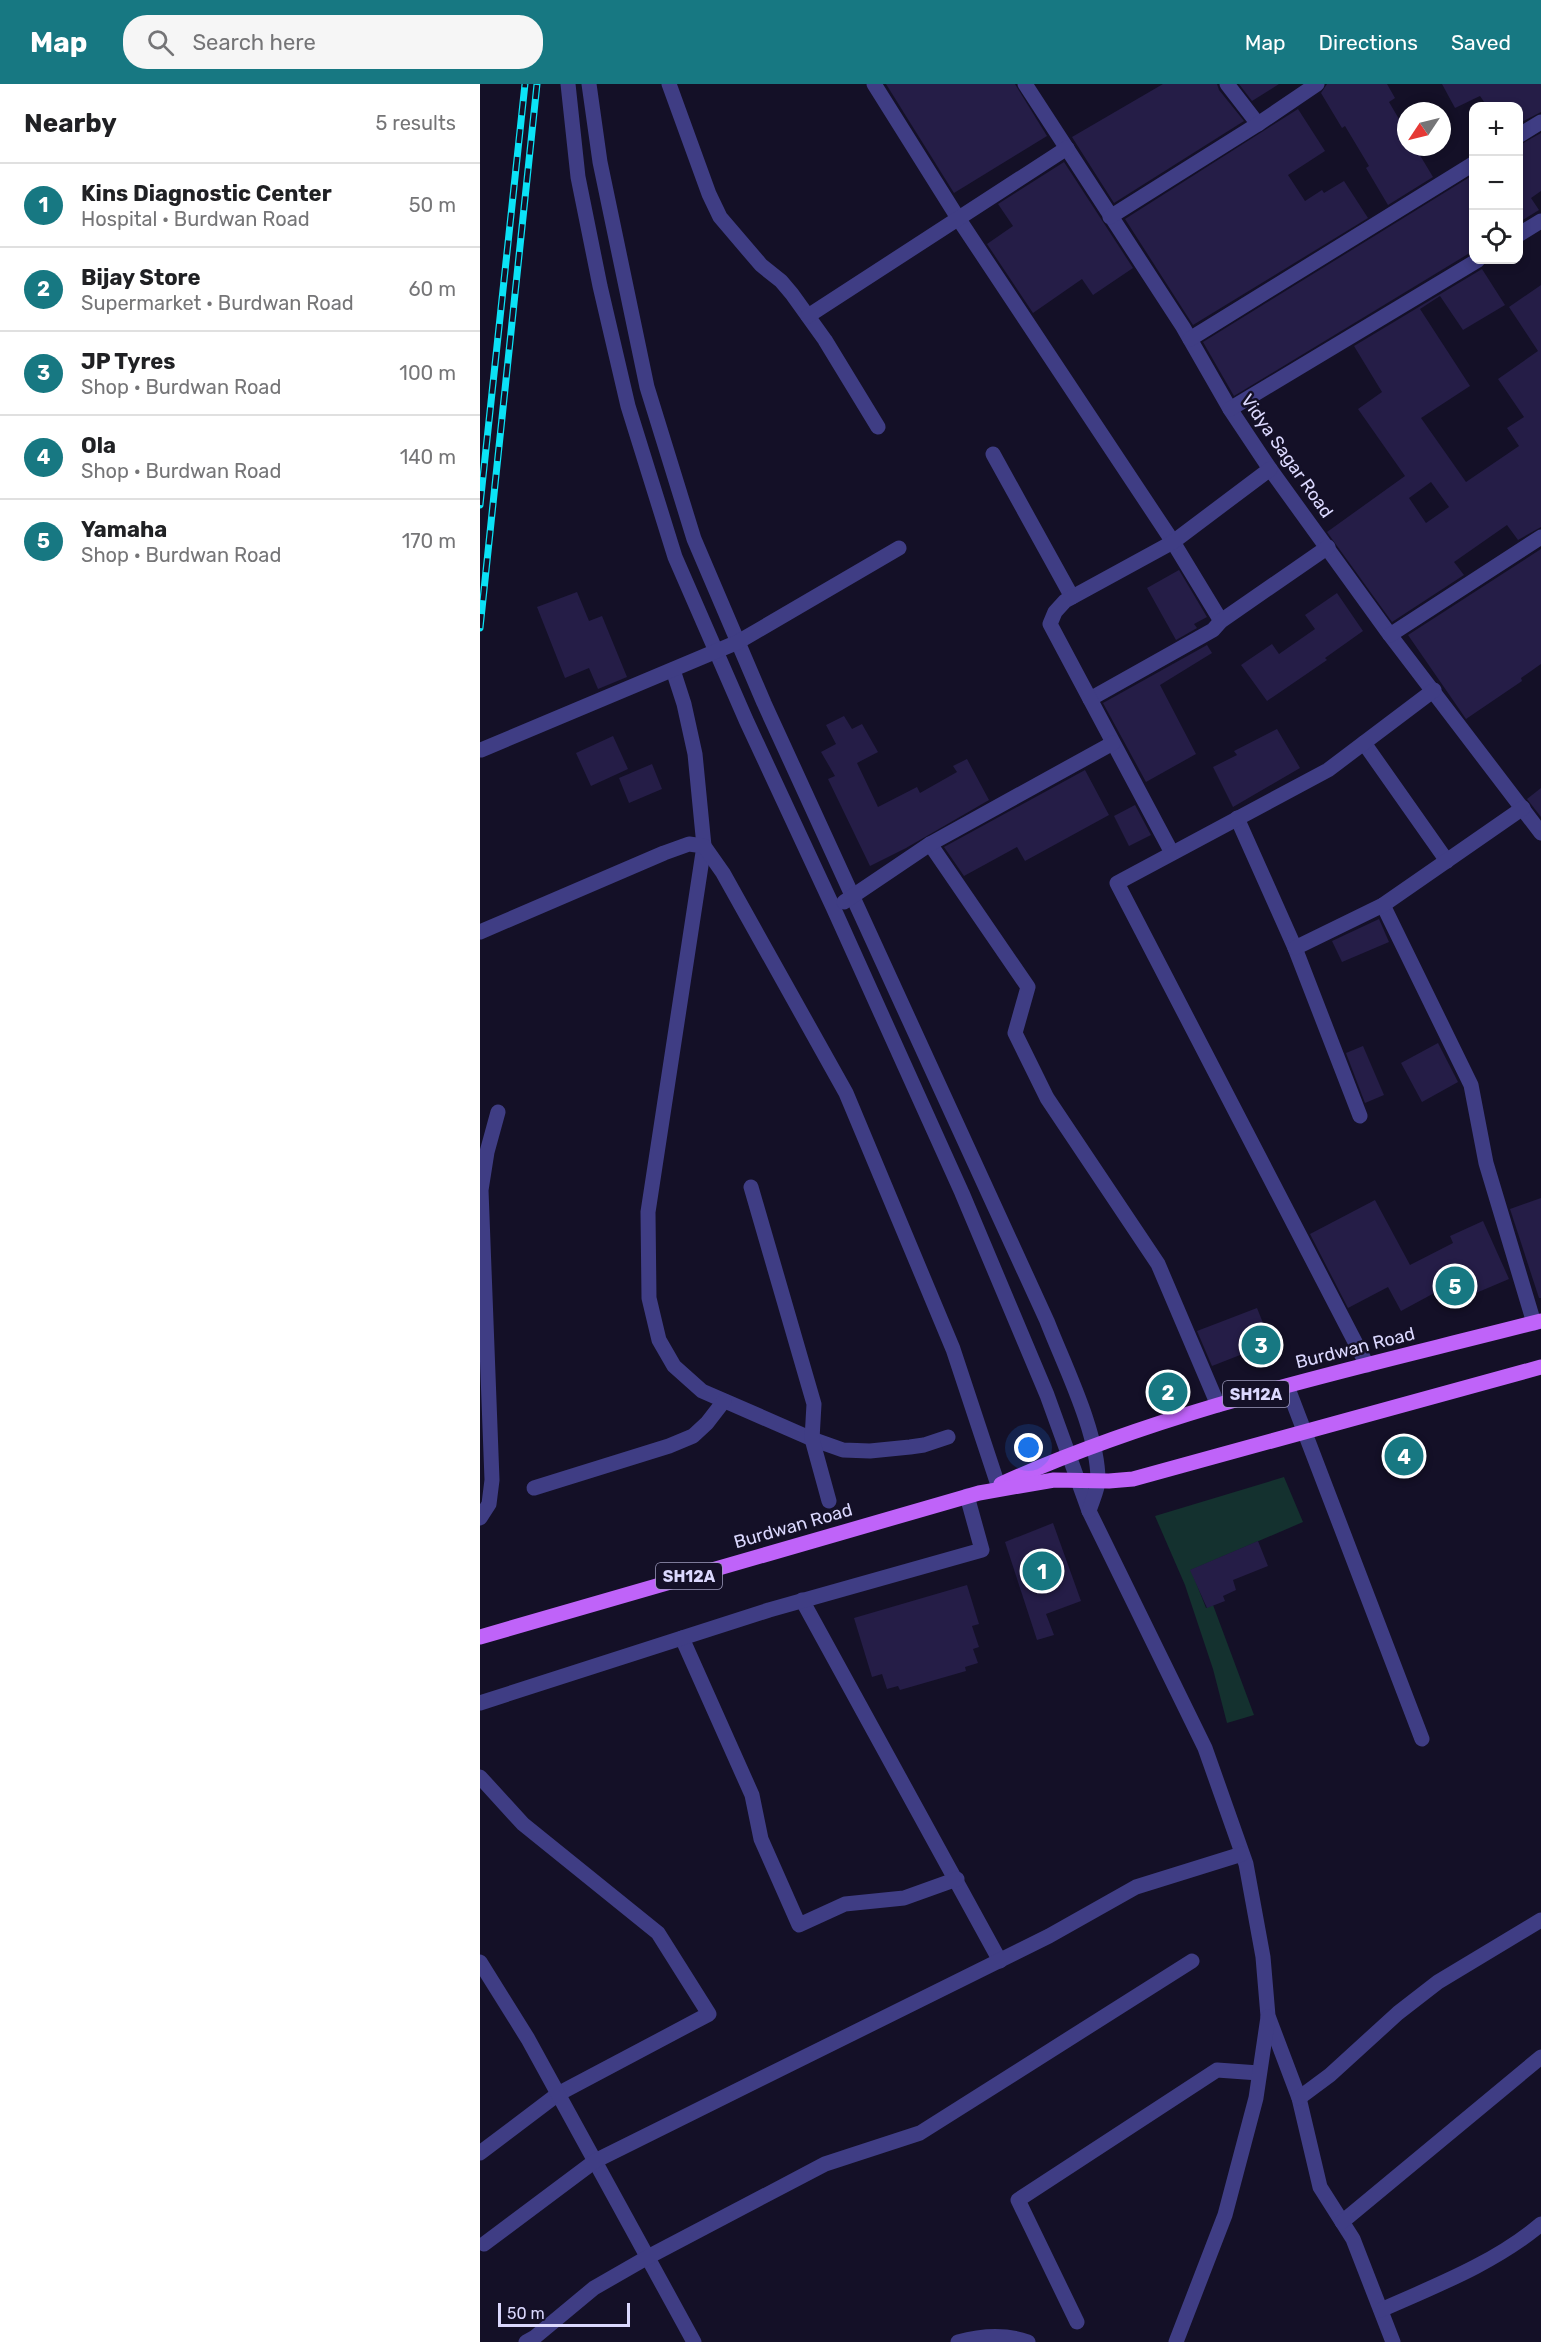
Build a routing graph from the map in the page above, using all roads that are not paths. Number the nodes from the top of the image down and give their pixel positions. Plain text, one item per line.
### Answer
1 (669, 84) edge
2 (874, 84) edge
3 (1026, 84) edge
4 (1227, 84) edge
5 (1317, 84) edge
6 (592, 85) edge
7 (568, 86) edge
8 (1541, 122) edge
9 (1258, 124) junction
10 (1523, 133) edge
11 (1066, 148) junction
12 (1469, 166) edge
13 (1110, 217) junction
14 (958, 218) junction
15 (1541, 222) edge
16 (1523, 232) edge
17 (1471, 264) edge
18 (808, 316) junction
19 (1190, 339) junction
20 (1230, 409) junction
21 (878, 427) dead end
22 (993, 454) dead end
23 (1270, 469) junction
24 (1541, 537) edge
25 (1173, 542) junction
26 (1328, 547) junction
27 (899, 548) dead end
28 (1072, 597) junction
29 (1221, 621) junction
30 (1390, 635) junction
31 (738, 642) junction
32 (716, 652) junction
33 (673, 670) junction
34 (1434, 690) junction
35 (1090, 699) junction
36 (1113, 743) junction
37 (1364, 743) junction
38 (481, 750) edge
39 (1523, 808) junction
40 (1237, 818) junction
41 (1541, 833) edge
42 (930, 844) junction
43 (704, 846) junction
44 (1172, 853) junction
45 (1447, 861) junction
46 (852, 897) junction
47 (1383, 906) junction
48 (833, 907) junction
49 (480, 932) edge
50 (1295, 948) junction
51 (498, 1112) dead end
52 (1360, 1116) dead end
53 (751, 1187) dead end
54 (1537, 1322) edge
55 (1367, 1365) junction
56 (1541, 1367) edge
57 (1287, 1386) junction
58 (724, 1401) junction
59 (1218, 1405) junction
60 (1303, 1432) junction
61 (948, 1437) dead end
62 (812, 1439) junction
63 (1093, 1445) junction
64 (1069, 1454) junction
65 (1098, 1481) junction
66 (1079, 1482) junction
67 (998, 1485) junction
68 (534, 1488) dead end
69 (973, 1495) junction
70 (829, 1501) dead end
71 (1089, 1511) junction
72 (480, 1518) edge
73 (802, 1600) junction
74 (480, 1637) edge
75 (682, 1638) junction
76 (480, 1703) edge
77 (1422, 1739) dead end
78 (480, 1777) edge
79 (1242, 1854) junction
80 (957, 1879) junction
81 (1541, 1920) edge
82 (1000, 1961) junction
83 (1192, 1961) dead end
84 (480, 1962) edge
85 (1268, 2016) junction
86 (1541, 2056) edge
87 (1259, 2073) junction
88 (558, 2094) junction
89 (1299, 2098) junction
90 (480, 2153) edge
91 (595, 2162) junction
92 (1342, 2222) junction
93 (1541, 2224) edge
94 (484, 2244) dead end
95 (648, 2257) junction
96 (1381, 2310) junction
97 (1077, 2322) dead end
98 (526, 2342) edge
99 (694, 2342) edge
100 (958, 2342) edge
101 (1028, 2342) edge
102 (1176, 2342) edge
103 (1393, 2342) edge

1 - 18 street
2 - 14 street
3 - 11 street, Vidya Sagar Road
4 - 9 street
5 - 9 street
6 - 7 street
6 - 31 street
7 - 32 street
8 - 10 street
9 - 13 street
11 - 13 street, Vidya Sagar Road
11 - 14 street
12 - 19 street
13 - 19 street, Vidya Sagar Road
14 - 18 street
14 - 25 street
15 - 16 street
17 - 20 street
18 - 21 street
19 - 20 street, Vidya Sagar Road
20 - 23 street, Vidya Sagar Road
22 - 28 street
23 - 25 street
23 - 26 street, Vidya Sagar Road
24 - 30 street
25 - 28 street
25 - 29 street
26 - 29 street
26 - 30 street, Vidya Sagar Road
27 - 31 street
28 - 35 street
29 - 35 street
30 - 34 street, Vidya Sagar Road
31 - 32 street
31 - 46 street
32 - 33 street
32 - 48 street
33 - 38 street
33 - 43 street
34 - 37 street
34 - 39 street, Vidya Sagar Road
35 - 36 street
36 - 42 street
36 - 44 street
37 - 40 street
37 - 45 street
39 - 41 street, Vidya Sagar Road
39 - 45 street
40 - 44 street
40 - 50 street
42 - 46 street
42 - 59 street
43 - 49 street
43 - 58 street
43 - 67 street
44 - 55 street
45 - 47 street
46 - 48 street
46 - 63 street
47 - 50 street
47 - 54 street
48 - 64 street
50 - 52 street
51 - 72 street
53 - 62 street
54 - 55 main road, Burdwan Road / SH12A
55 - 57 main road, Burdwan Road / SH12A
56 - 60 main road, Burdwan Road / SH12A
57 - 59 main road, Burdwan Road / SH12A
57 - 60 street
58 - 62 street
58 - 68 street
59 - 63 main road, Burdwan Road / SH12A
60 - 65 main road, Burdwan Road / SH12A
60 - 77 street
61 - 62 street
62 - 70 street
63 - 64 main road, Burdwan Road / SH12A
63 - 65 street
64 - 66 street
64 - 67 main road, Burdwan Road / SH12A
65 - 66 main road, Burdwan Road / SH12A
65 - 71 street
66 - 69 main road, Burdwan Road / SH12A
66 - 71 street
67 - 69 main road, Burdwan Road / SH12A
69 - 73 street
69 - 74 main road, Burdwan Road / SH12A
71 - 79 street
73 - 75 street
73 - 80 street
75 - 76 street
75 - 80 street
78 - 88 street
79 - 82 street
79 - 85 street
80 - 82 street
81 - 89 street
82 - 91 street
83 - 95 street
84 - 88 street
85 - 87 street
85 - 89 street
86 - 92 street
87 - 97 street
87 - 102 street
88 - 90 street
88 - 91 street
89 - 92 street
91 - 94 street
91 - 95 street
92 - 96 street
93 - 96 street
95 - 98 street
95 - 99 street
96 - 103 street
100 - 101 street

